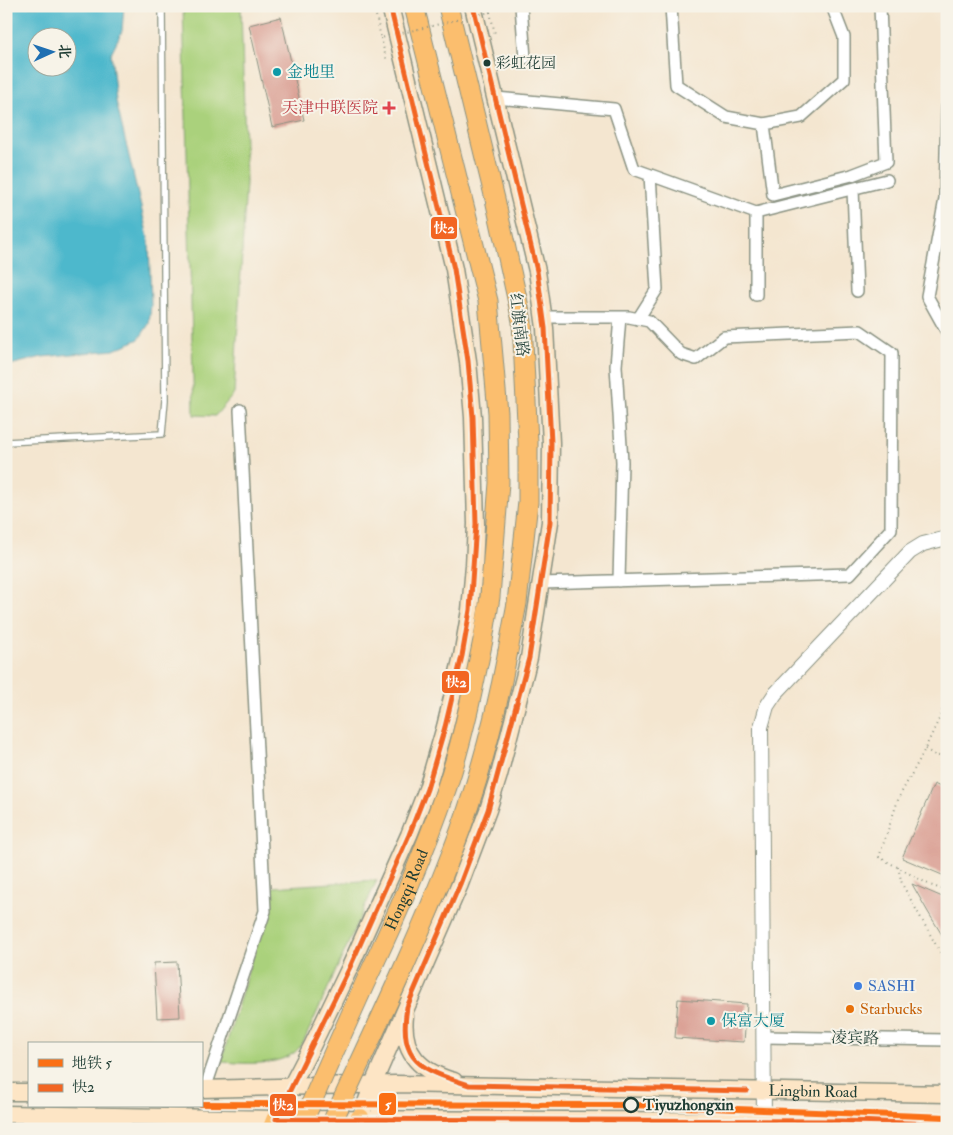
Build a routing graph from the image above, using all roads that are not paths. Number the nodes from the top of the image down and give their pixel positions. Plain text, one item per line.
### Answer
1 (162, 6) edge
2 (390, 6) edge
3 (414, 6) edge
4 (448, 6) edge
5 (473, 6) edge
6 (520, 6) edge
7 (671, 6) edge
8 (832, 6) edge
9 (880, 6) edge
10 (525, 58) dead end
11 (496, 98) junction
12 (947, 107) edge
13 (764, 124) junction
14 (650, 175) junction
15 (887, 180) dead end
16 (853, 189) junction
17 (756, 213) junction
18 (857, 290) dead end
19 (756, 295) dead end
20 (543, 317) junction
21 (620, 317) junction
22 (638, 319) junction
23 (947, 332) edge
24 (240, 410) dead end
25 (6, 442) edge
26 (947, 538) edge
27 (619, 581) junction
28 (541, 583) junction
29 (483, 640) joint
30 (508, 651) joint
31 (407, 1007) junction
32 (763, 1037) junction
33 (947, 1040) edge
34 (373, 1084) junction
35 (396, 1084) junction
36 (468, 1085) junction
37 (292, 1086) junction
38 (203, 1089) edge
39 (763, 1091) junction
40 (6, 1092) edge
41 (28, 1092) edge
42 (947, 1094) edge
43 (6, 1114) edge
44 (387, 1119) junction
45 (764, 1120) junction
46 (947, 1123) edge
47 (532, 1124) edge
48 (624, 1124) edge
49 (272, 1125) edge
50 (357, 1125) edge
51 (300, 1129) edge
52 (330, 1129) edge
53 (747, 1129) edge
54 (778, 1129) edge

1 - 25 lane
2 - 37 main road
3 - 29 highway, 红旗南路
4 - 30 highway, 红旗南路
5 - 11 main road
6 - 10 street
7 - 13 street
8 - 13 street
9 - 13 street
11 - 14 street
11 - 20 main road
12 - 23 street
14 - 17 street
14 - 22 street
15 - 16 street
16 - 17 street
16 - 18 street
17 - 19 street
20 - 21 street
20 - 28 main road
21 - 22 street
21 - 27 street
22 - 27 street
24 - 38 street
26 - 32 street
27 - 28 street
28 - 31 main road
29 - 51 highway, Hongqi Road, bridge
30 - 52 highway, Hongqi Road, bridge
31 - 34 main road
31 - 36 main road
32 - 33 street, 凌宾路
32 - 39 street
34 - 35 main road, Lingbin Road
34 - 37 main road, Lingbin Road
34 - 50 main road
35 - 36 main road, Lingbin Road
35 - 44 main road
36 - 39 main road, Lingbin Road
37 - 38 main road, Lingbin Road
37 - 49 main road
39 - 42 main road, Lingbin Road
39 - 45 street
40 - 41 main road
43 - 49 main road, Lingbin Road
44 - 47 main road, Lingbin Road
44 - 50 main road, Lingbin Road
45 - 46 main road, Lingbin Road
45 - 48 main road, Lingbin Road
45 - 53 street
45 - 54 street
47 - 48 main road, Lingbin Road
49 - 50 main road, Lingbin Road

